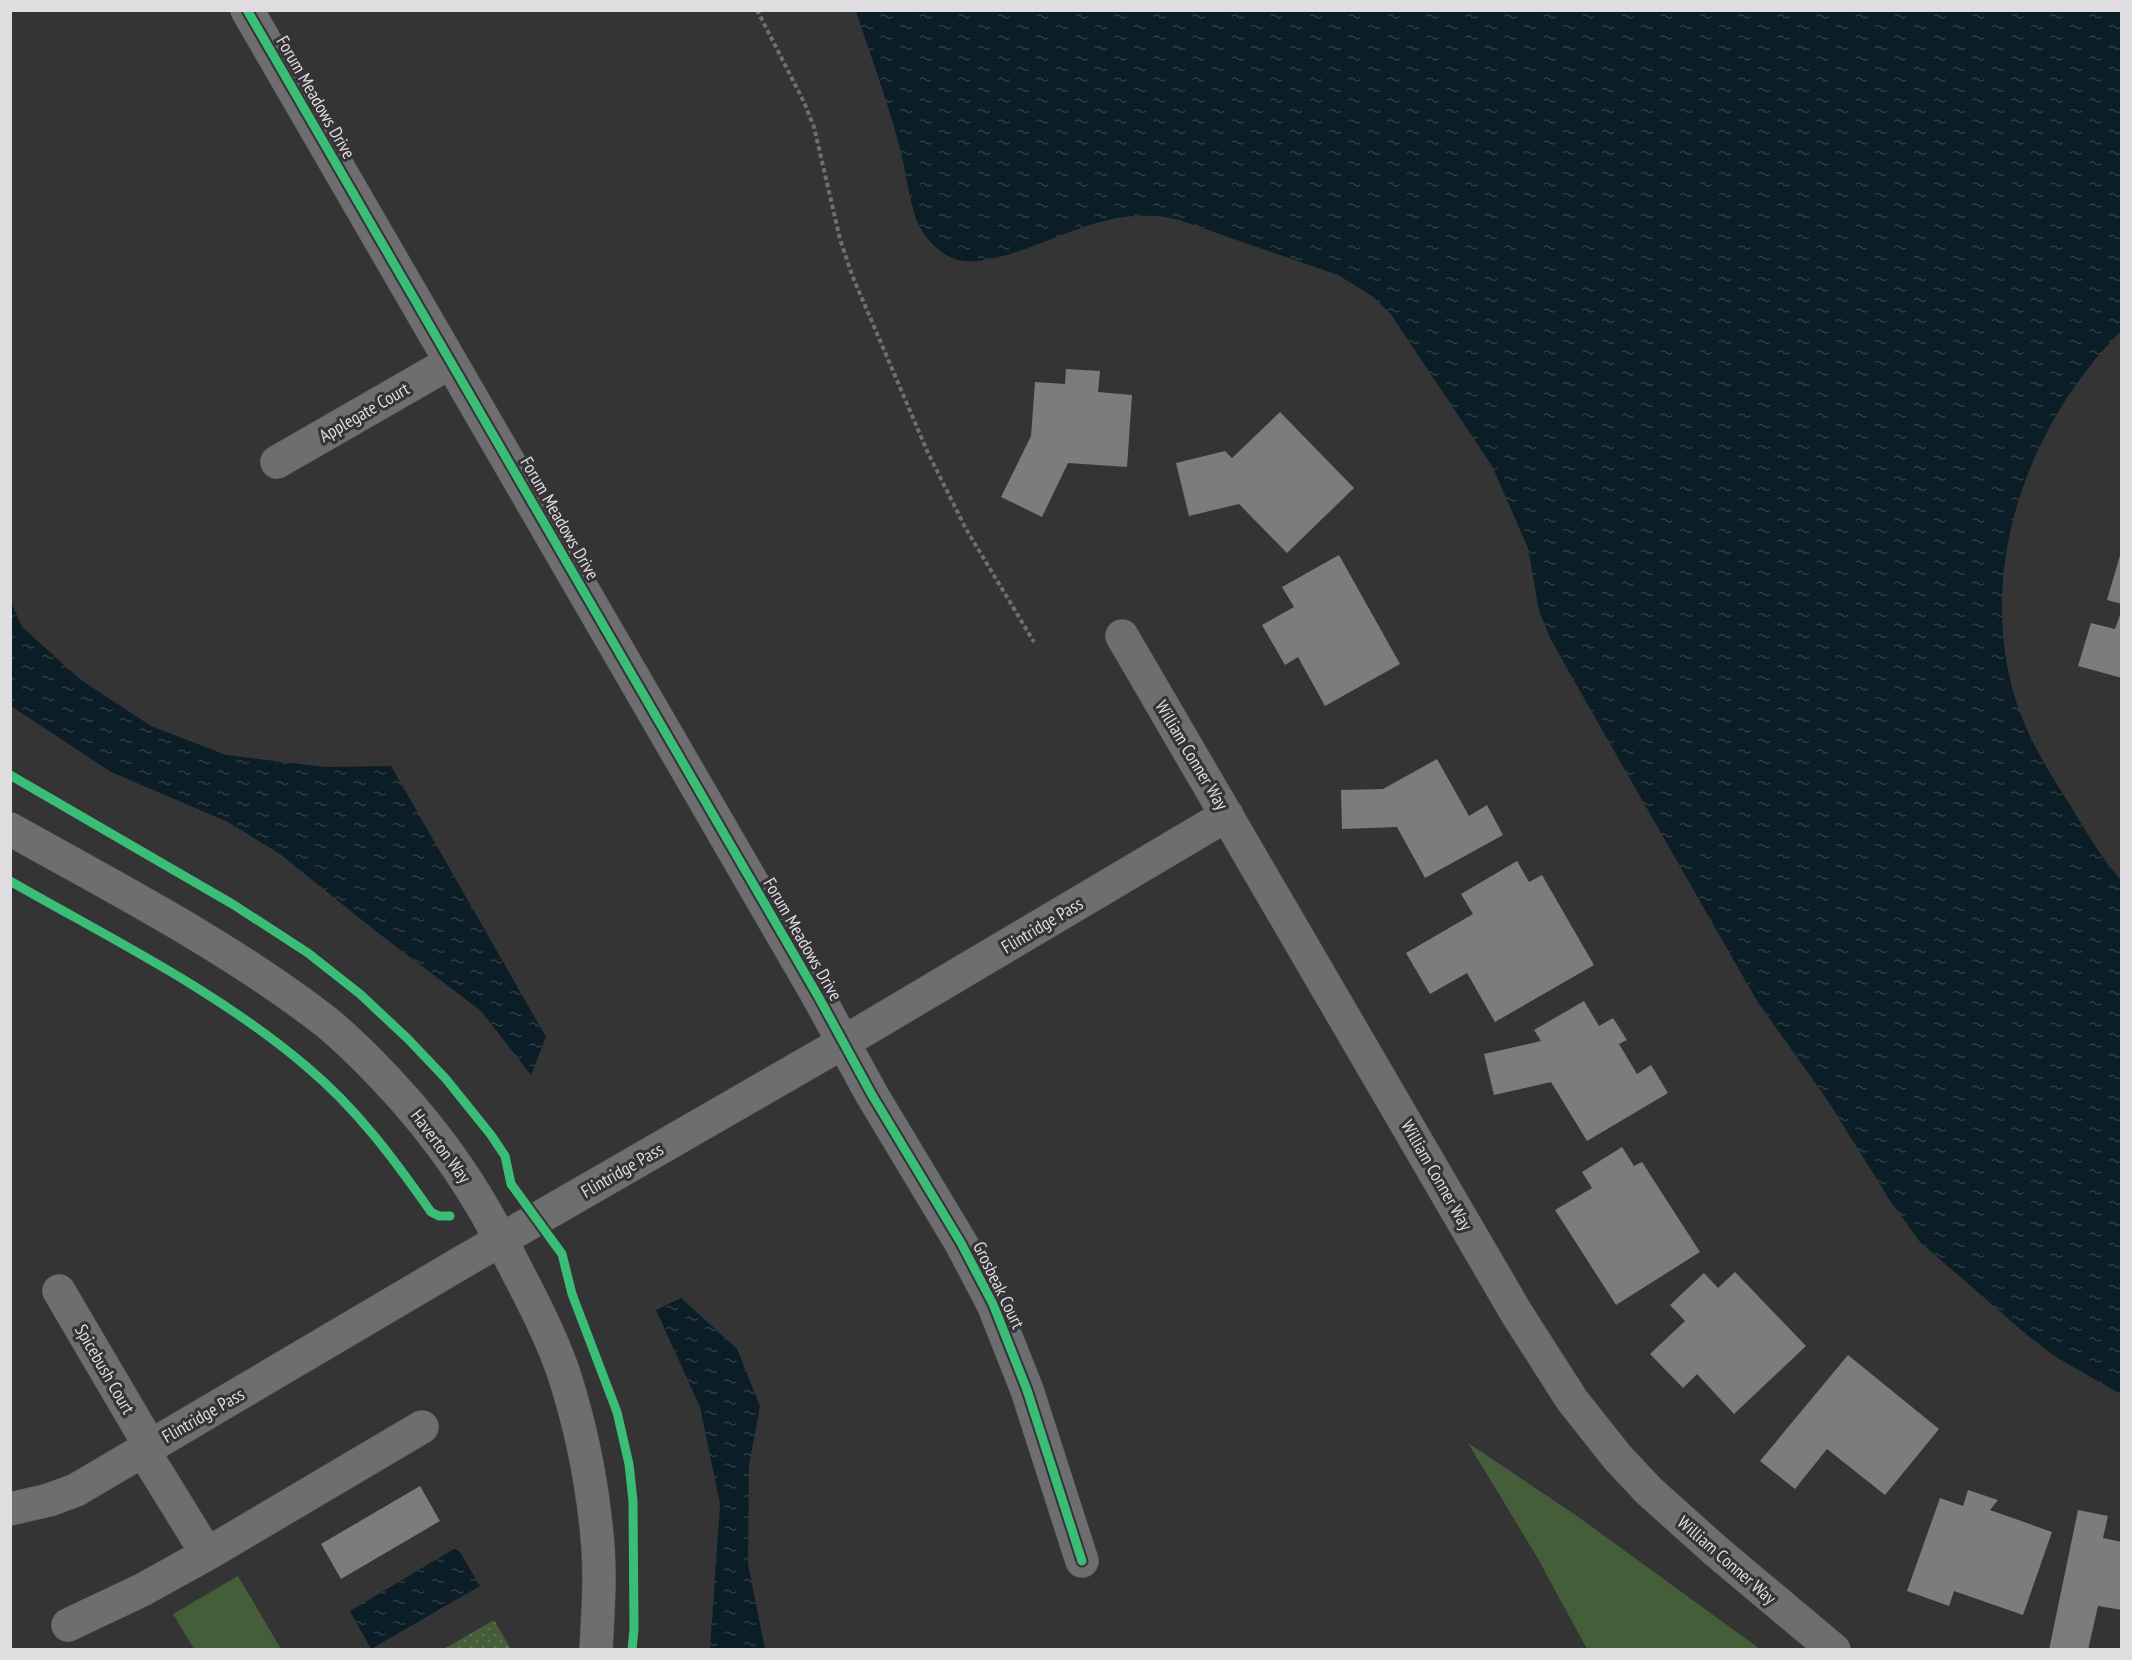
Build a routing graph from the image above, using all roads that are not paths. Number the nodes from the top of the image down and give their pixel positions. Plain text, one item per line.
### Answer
1 (247, 10) edge
2 (451, 362) junction
3 (277, 462) dead end
4 (1122, 636) dead end
5 (1227, 815) junction
6 (10, 829) edge
7 (844, 1042) junction
8 (502, 1239) junction
9 (59, 1292) dead end
10 (422, 1427) dead end
11 (147, 1448) junction
12 (10, 1509) edge
13 (207, 1554) junction
14 (1082, 1561) dead end
15 (68, 1625) dead end
16 (596, 1650) edge
17 (1834, 1650) edge

1 - 2 street, Forum Meadows Drive
2 - 3 street, Applegate Court
2 - 7 street, Forum Meadows Drive
4 - 5 street, William Conner Way
5 - 7 street, Flintridge Pass
5 - 17 street, William Conner Way
6 - 8 street, Haverton Way
7 - 8 street, Flintridge Pass
7 - 14 street, Grosbeak Court
8 - 11 street, Flintridge Pass
8 - 16 street, Haverton Way
9 - 11 street, Spicebush Court
10 - 13 street
11 - 12 street, Flintridge Pass
11 - 13 street, Spicebush Court
13 - 15 street

